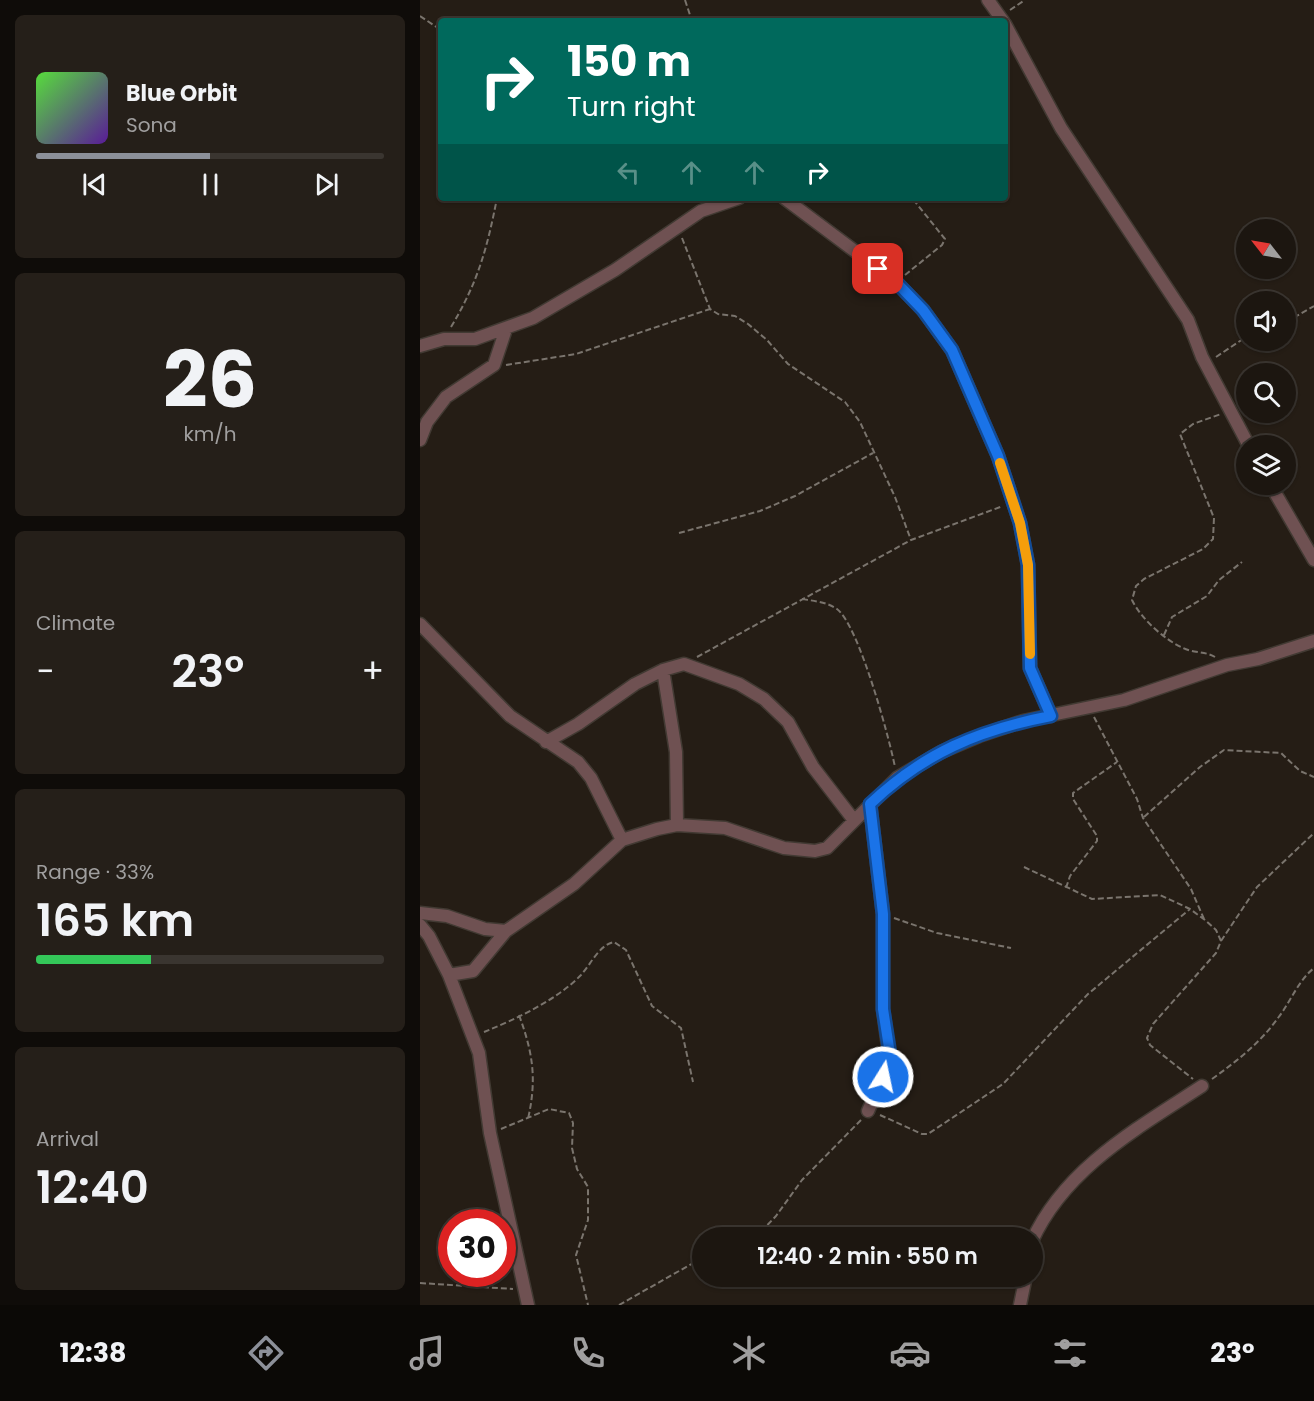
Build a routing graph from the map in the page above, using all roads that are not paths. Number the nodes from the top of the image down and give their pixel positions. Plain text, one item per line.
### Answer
1 (988, 0) edge
2 (1001, 18) edge
3 (1008, 30) edge
4 (730, 201) edge
5 (788, 201) edge
6 (506, 329) junction
7 (420, 346) edge
8 (1243, 435) edge
9 (420, 440) edge
10 (1276, 495) edge
11 (1314, 560) edge
12 (420, 624) edge
13 (1314, 641) edge
14 (663, 670) junction
15 (1051, 716) junction
16 (546, 742) junction
17 (870, 804) junction
18 (853, 819) junction
19 (677, 825) junction
20 (622, 840) junction
21 (420, 913) edge
22 (420, 925) edge
23 (506, 932) junction
24 (449, 975) junction
25 (1202, 1086) road end
26 (868, 1111) road end
27 (1041, 1227) edge
28 (1024, 1287) edge
29 (528, 1305) edge
30 (1020, 1305) edge

1 - 2 street
3 - 8 street
4 - 6 street
5 - 15 street
6 - 7 street
6 - 9 street
10 - 11 street
12 - 16 street
13 - 15 street
14 - 16 street
14 - 18 street
14 - 19 street
15 - 17 street
16 - 20 street
17 - 18 street
17 - 26 street
18 - 19 street
19 - 20 street
20 - 23 street
21 - 23 street
22 - 24 street
23 - 24 street
24 - 29 street
25 - 27 street
28 - 30 street

